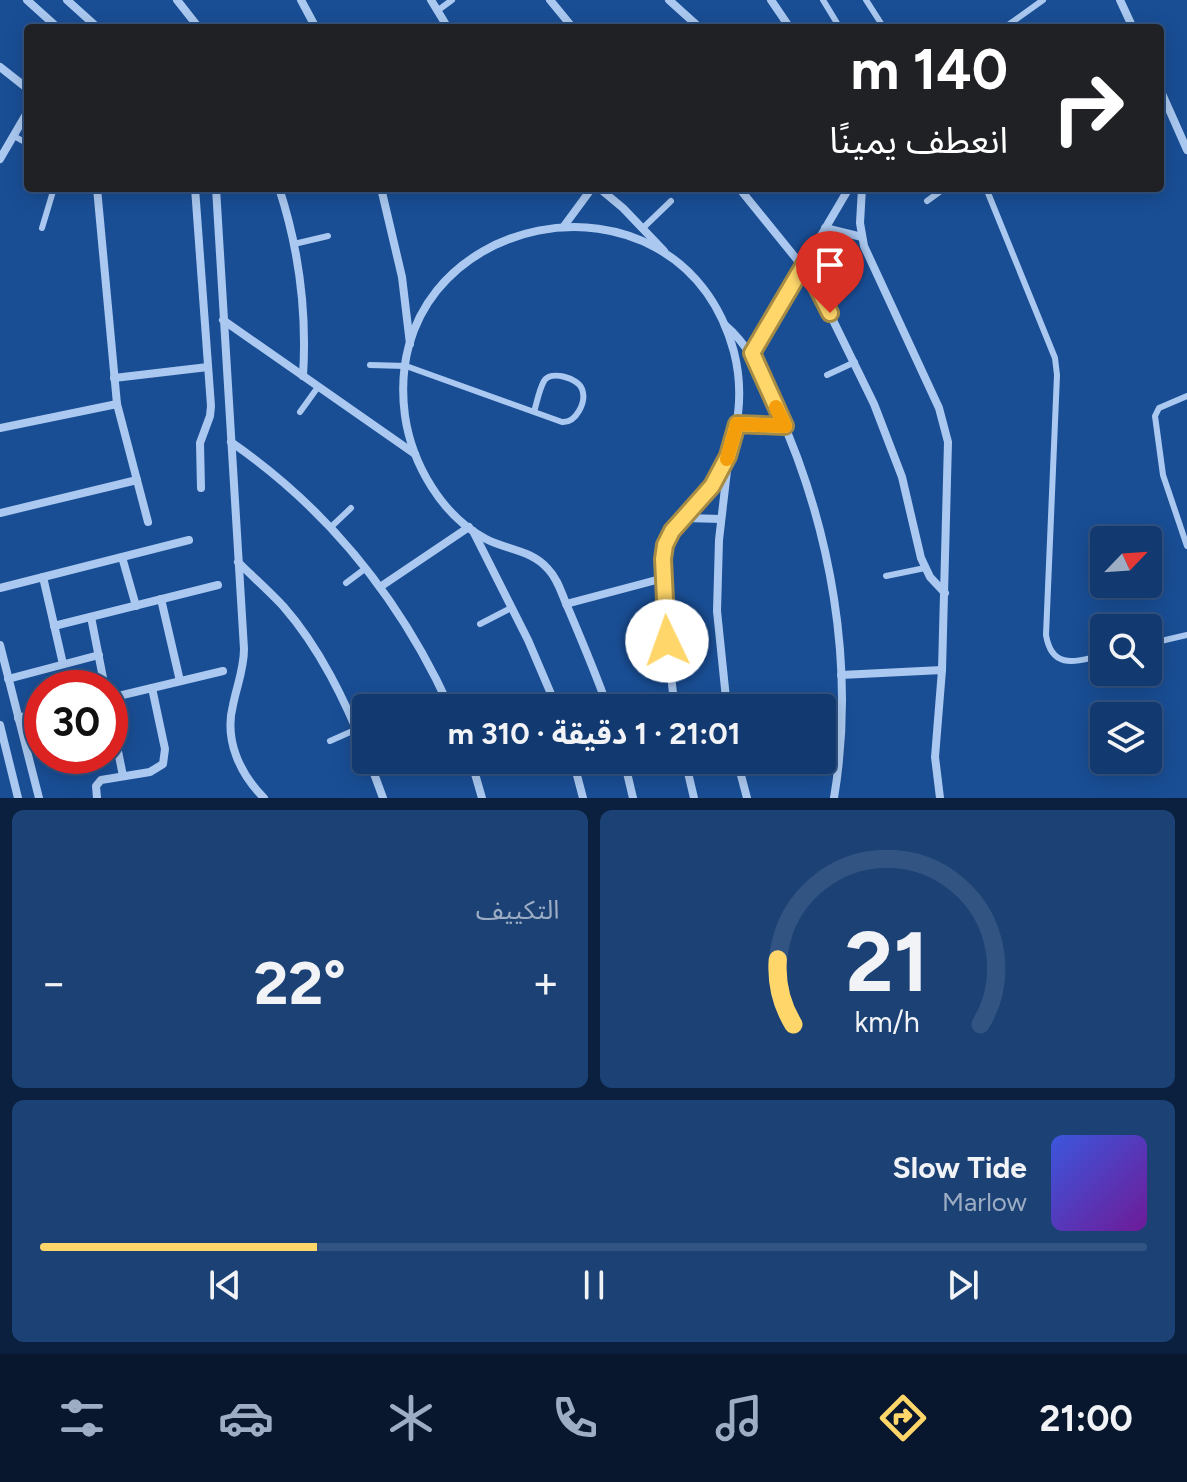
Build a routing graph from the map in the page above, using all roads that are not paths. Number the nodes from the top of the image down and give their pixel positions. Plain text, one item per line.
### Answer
1 (27, 0) edge
2 (67, 0) edge
3 (177, 0) edge
4 (301, 0) edge
5 (431, 0) edge
6 (452, 0) edge
7 (550, 0) edge
8 (669, 0) edge
9 (771, 0) edge
10 (823, 0) edge
11 (866, 0) edge
12 (1043, 0) edge
13 (1120, 0) edge
14 (437, 11) junction
15 (54, 24) edge
16 (94, 24) edge
17 (196, 24) edge
18 (314, 24) edge
19 (445, 24) edge
20 (569, 24) edge
21 (696, 24) edge
22 (787, 24) edge
23 (838, 24) edge
24 (881, 24) edge
25 (1010, 24) edge
26 (1131, 24) edge
27 (0, 67) edge
28 (24, 86) edge
29 (1164, 98) edge
30 (24, 118) edge
31 (1183, 130) edge
32 (14, 136) junction
33 (24, 142) edge
34 (1187, 150) edge
35 (0, 159) edge
36 (53, 192) edge
37 (97, 192) edge
38 (195, 192) edge
39 (216, 192) edge
40 (280, 192) edge
41 (382, 192) edge
42 (589, 192) edge
43 (603, 192) edge
44 (742, 192) edge
45 (847, 192) edge
46 (862, 192) edge
47 (939, 192) edge
48 (988, 192) edge
49 (671, 201) dead end
50 (927, 201) dead end
51 (564, 226) junction
52 (42, 228) dead end
53 (643, 228) junction
54 (825, 228) junction
55 (328, 236) dead end
56 (862, 237) junction
57 (294, 244) junction
58 (670, 258) junction
59 (804, 265) junction
60 (223, 320) junction
61 (724, 324) junction
62 (410, 348) junction
63 (752, 353) junction
64 (855, 362) junction
65 (370, 365) dead end
66 (406, 366) junction
67 (208, 367) junction
68 (827, 375) dead end
69 (303, 376) junction
70 (114, 378) junction
71 (318, 387) junction
72 (1187, 396) edge
73 (117, 404) junction
74 (300, 412) dead end
75 (534, 412) junction
76 (737, 424) junction
77 (785, 426) junction
78 (0, 428) edge
79 (231, 442) junction
80 (415, 455) junction
81 (728, 456) junction
82 (137, 480) junction
83 (201, 488) dead end
84 (351, 508) dead end
85 (0, 513) edge
86 (685, 518) junction
87 (721, 519) junction
88 (148, 522) dead end
89 (331, 527) junction
90 (471, 528) junction
91 (189, 540) dead end
92 (1187, 546) edge
93 (122, 557) junction
94 (238, 562) junction
95 (366, 568) junction
96 (925, 568) junction
97 (886, 576) dead end
98 (43, 577) junction
99 (664, 578) junction
100 (346, 583) dead end
101 (218, 585) dead end
102 (380, 587) junction
103 (0, 588) edge
104 (945, 593) junction
105 (161, 599) junction
106 (566, 604) junction
107 (136, 606) junction
108 (511, 608) junction
109 (91, 617) junction
110 (480, 624) dead end
111 (54, 626) junction
112 (1187, 635) edge
113 (1162, 641) edge
114 (0, 645) edge
115 (99, 655) junction
116 (1090, 658) edge
117 (63, 664) junction
118 (102, 670) edge
119 (942, 670) junction
120 (223, 671) dead end
121 (841, 675) junction
122 (8, 679) junction
123 (180, 681) junction
124 (152, 688) junction
125 (128, 694) edge
126 (443, 694) edge
127 (551, 694) edge
128 (602, 694) edge
129 (673, 694) edge
130 (726, 694) edge
131 (24, 716) edge
132 (18, 718) junction
133 (352, 719) edge
134 (0, 725) edge
135 (352, 731) edge
136 (330, 741) dead end
137 (374, 774) edge
138 (475, 774) edge
139 (577, 774) edge
140 (627, 774) edge
141 (688, 774) edge
142 (741, 774) edge
143 (123, 776) joint
144 (937, 786) junction
145 (18, 798) edge
146 (39, 798) edge
147 (97, 798) edge
148 (264, 798) edge
149 (383, 798) edge
150 (482, 798) edge
151 (583, 798) edge
152 (633, 798) edge
153 (694, 798) edge
154 (747, 798) edge
155 (834, 798) edge
156 (931, 798) edge
157 (940, 798) edge

1 - 15 street
2 - 16 street
3 - 17 street
4 - 18 street
5 - 14 street
6 - 14 lane
7 - 20 street
8 - 21 street
9 - 22 street
10 - 23 lane
11 - 24 lane
12 - 25 lane
13 - 26 street
14 - 19 street
27 - 28 street
29 - 31 street
30 - 32 street
31 - 34 street
32 - 33 lane
32 - 35 street
36 - 52 lane
37 - 70 street
38 - 67 street
39 - 60 street
40 - 57 street
41 - 62 street
42 - 51 street
43 - 53 street
44 - 59 street
45 - 54 street
46 - 56 street
47 - 50 lane
48 - 116 lane
49 - 53 lane
51 - 58 street
51 - 62 street
53 - 58 street
54 - 56 street
54 - 59 street
55 - 57 lane
56 - 104 street
57 - 69 street
58 - 61 street
59 - 63 street
59 - 64 street
60 - 69 street
60 - 79 street
61 - 63 street
61 - 76 street
62 - 66 street
63 - 77 street
64 - 68 lane
64 - 96 street
65 - 66 lane
66 - 75 lane
66 - 80 street
67 - 70 street
67 - 83 street
69 - 71 street
70 - 73 street
71 - 74 lane
71 - 80 street
72 - 92 lane
73 - 78 street
73 - 82 street
75 - 75 lane
76 - 77 street
76 - 81 street
77 - 121 street
79 - 89 street
79 - 94 street
80 - 90 street
81 - 86 street
81 - 87 street
82 - 85 street
82 - 88 street
84 - 89 lane
86 - 87 street
86 - 99 street
87 - 130 street
89 - 95 street
90 - 102 street
90 - 106 street
90 - 108 street
91 - 93 street
93 - 98 street
93 - 107 street
94 - 133 street
94 - 148 street
95 - 100 lane
95 - 102 street
96 - 97 lane
96 - 104 street
98 - 103 street
98 - 111 street
99 - 106 street
99 - 129 street
101 - 105 street
102 - 126 street
104 - 119 street
105 - 107 street
105 - 123 street
106 - 128 street
107 - 109 street
108 - 110 lane
108 - 127 street
109 - 111 street
109 - 115 street
111 - 117 street
112 - 113 lane
114 - 122 street
115 - 117 street
115 - 118 street
117 - 122 street
119 - 121 street
119 - 144 street
120 - 123 street
121 - 155 street
122 - 132 street
123 - 124 street
124 - 125 street
124 - 143 street
131 - 132 street
132 - 146 street
134 - 145 street
135 - 136 lane
137 - 149 street
138 - 150 street
139 - 151 street
140 - 152 street
141 - 153 street
142 - 154 street
143 - 147 street
144 - 156 street
144 - 157 street

